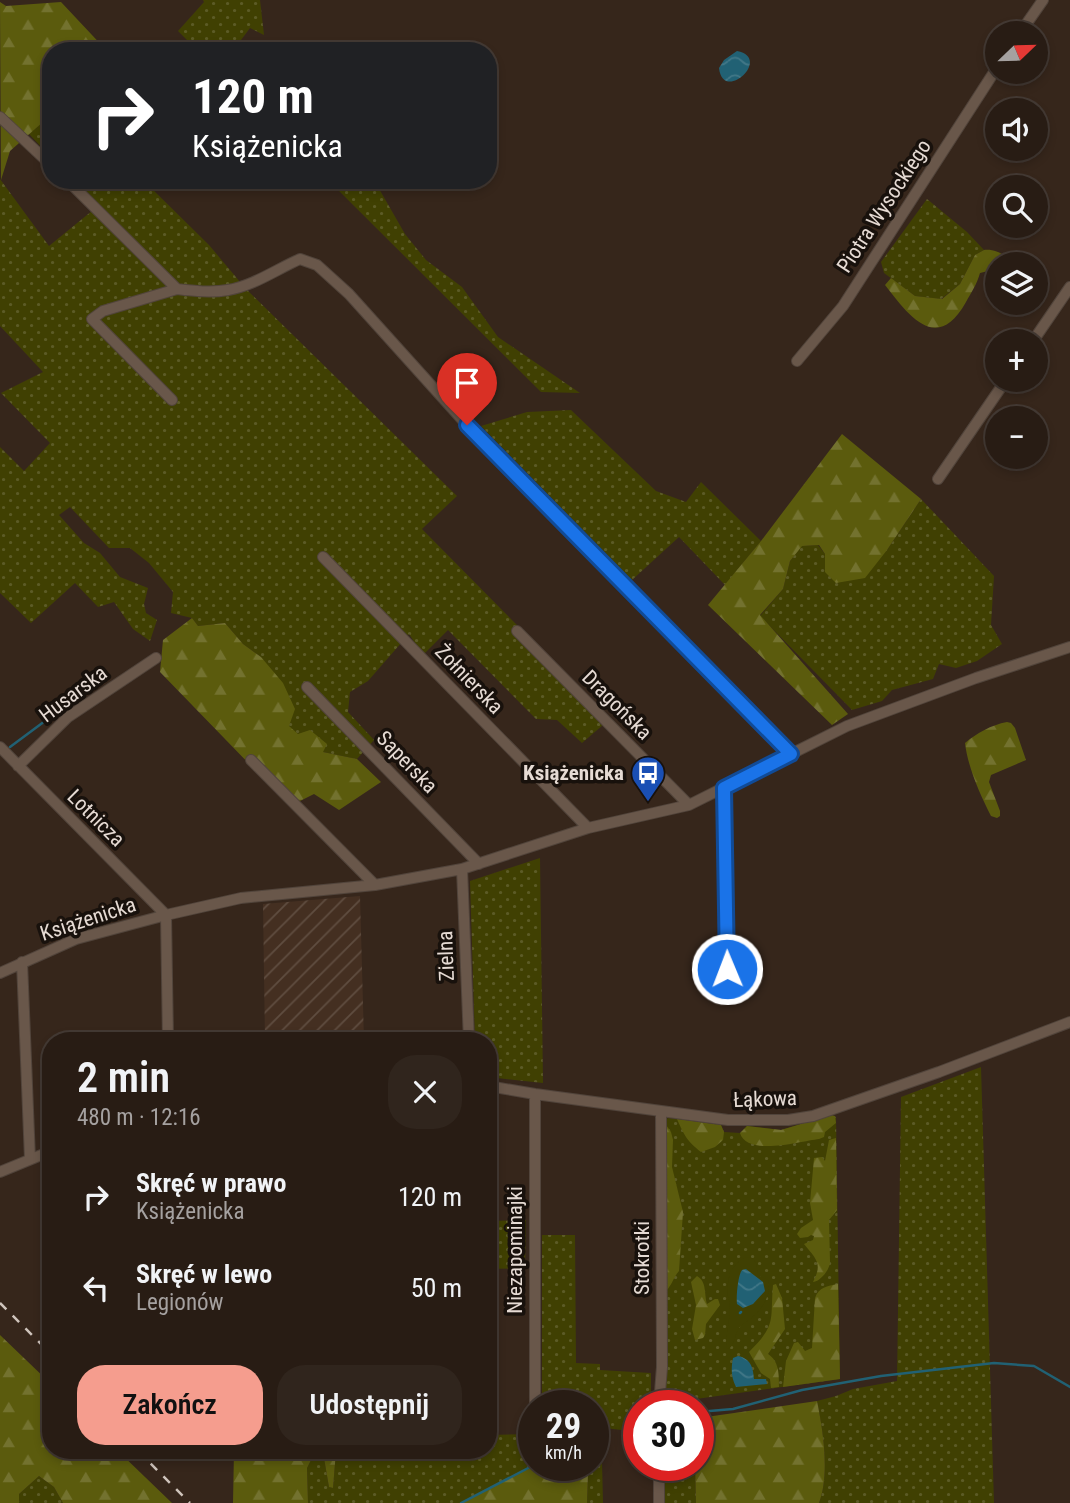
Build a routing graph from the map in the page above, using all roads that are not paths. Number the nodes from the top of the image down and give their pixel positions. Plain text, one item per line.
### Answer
1 (1043, 0) edge
2 (1028, 21) edge
3 (986, 84) edge
4 (0, 117) edge
5 (42, 157) edge
6 (76, 189) edge
7 (1070, 287) edge
8 (177, 289) junction
9 (1040, 329) edge
10 (797, 361) dead end
11 (998, 392) edge
12 (172, 400) dead end
13 (938, 479) dead end
14 (323, 557) dead end
15 (517, 631) dead end
16 (1070, 647) edge
17 (156, 658) dead end
18 (307, 687) dead end
19 (0, 747) edge
20 (791, 754) junction
21 (251, 760) dead end
22 (18, 766) junction
23 (724, 788) junction
24 (689, 805) junction
25 (588, 828) junction
26 (479, 864) junction
27 (462, 869) junction
28 (375, 885) junction
29 (166, 915) junction
30 (22, 962) junction
31 (727, 969) dead end
32 (0, 973) edge
33 (1070, 1022) edge
34 (168, 1032) edge
35 (468, 1032) edge
36 (497, 1088) edge
37 (534, 1094) junction
38 (661, 1111) junction
39 (42, 1154) edge
40 (30, 1159) junction
41 (0, 1172) edge
42 (535, 1390) edge
43 (660, 1390) edge
44 (659, 1481) edge
45 (659, 1503) edge

1 - 2 street
3 - 10 street, Piotra Wysockiego
4 - 5 street
6 - 8 street
7 - 9 street
8 - 12 street
8 - 20 street
11 - 13 street
14 - 25 street, Żołnierska
15 - 24 street, Dragońska
16 - 20 street, Książenicka
17 - 22 street, Husarska
18 - 26 street, Saperska
19 - 22 street, Lotnicza
20 - 23 street, Książenicka
21 - 28 street
22 - 29 street, Lotnicza
23 - 24 street, Książenicka
23 - 31 street
24 - 25 street, Książenicka
25 - 26 street, Książenicka
26 - 27 street, Książenicka
27 - 28 street, Książenicka
27 - 35 street, Zielna
28 - 29 street, Książenicka
29 - 30 street, Książenicka
29 - 34 street
30 - 32 street, Książenicka
30 - 40 street
33 - 38 street, Łąkowa
36 - 37 street, Łąkowa
37 - 38 street, Łąkowa
37 - 42 street, Niezapominajki
38 - 43 street, Stokrotki
39 - 40 street
40 - 41 street
44 - 45 street

